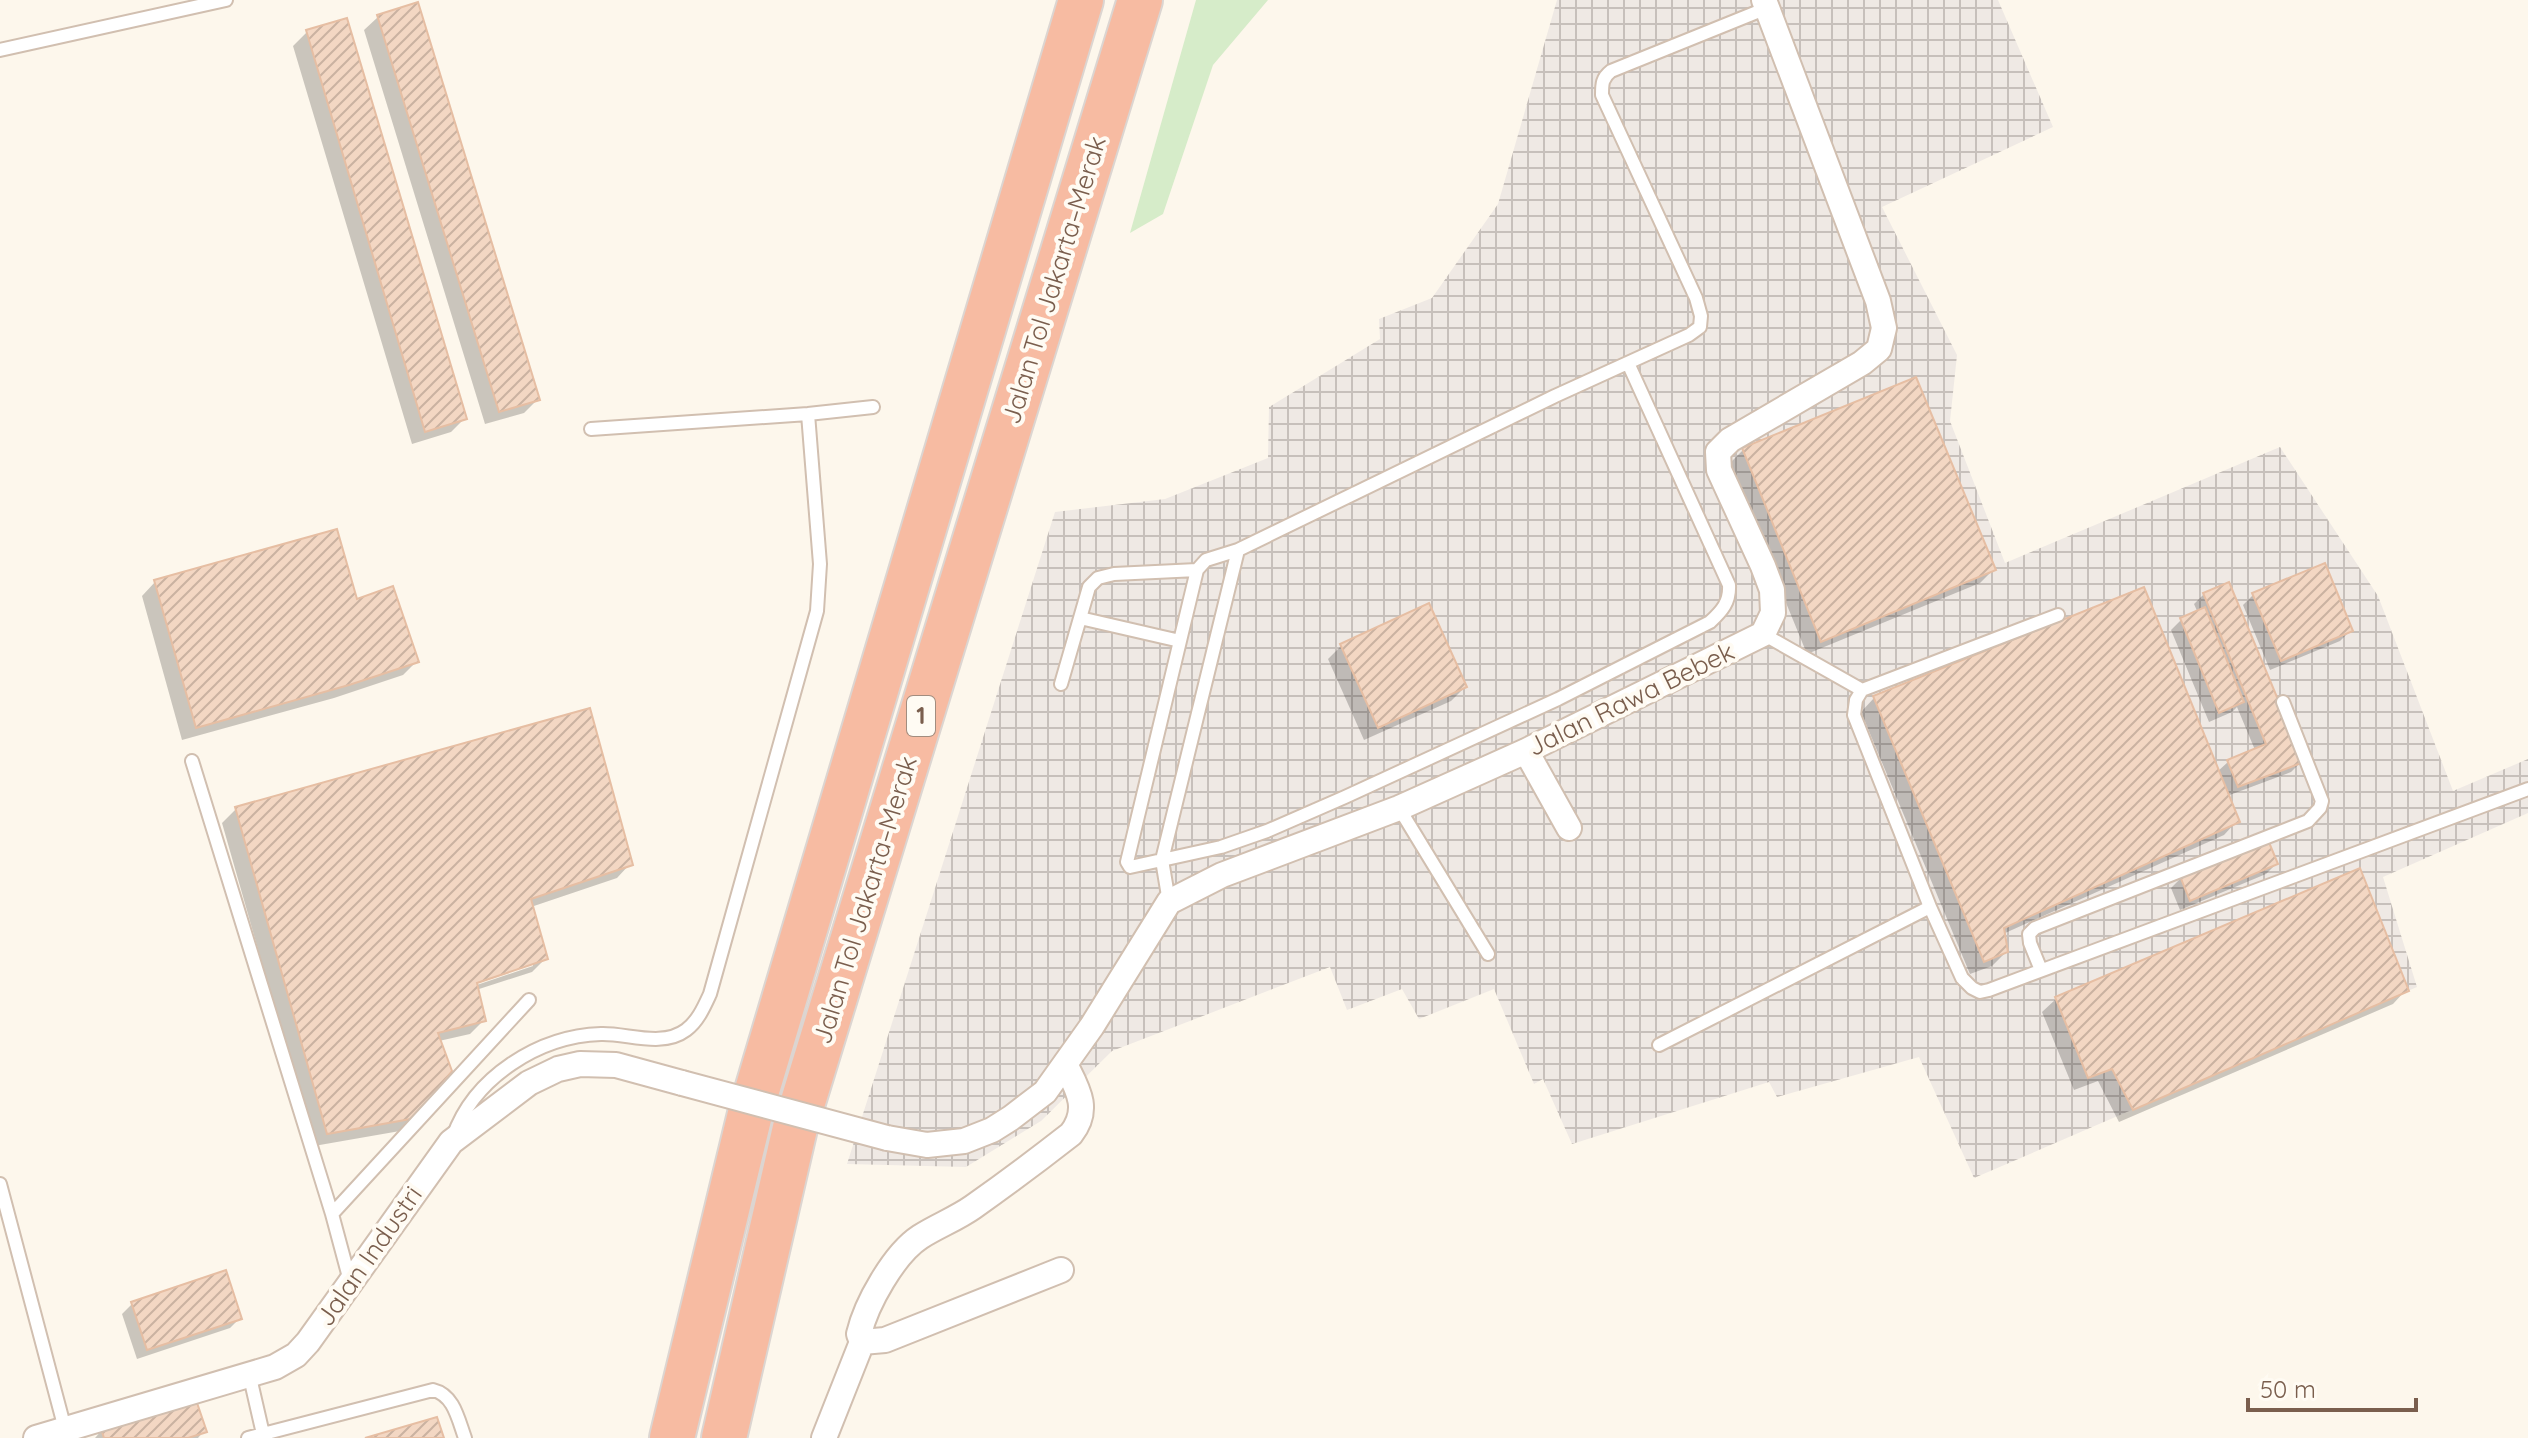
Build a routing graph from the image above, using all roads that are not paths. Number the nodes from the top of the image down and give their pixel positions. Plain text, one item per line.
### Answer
1 (226, 0) edge
2 (1081, 0) edge
3 (1140, 0) edge
4 (1766, 4) edge
5 (0, 50) edge
6 (1628, 363) junction
7 (873, 407) dead end
8 (808, 414) junction
9 (591, 429) dead end
10 (1238, 550) junction
11 (1197, 570) junction
12 (2058, 615) dead end
13 (1080, 618) junction
14 (1763, 634) junction
15 (1180, 641) junction
16 (1061, 684) dead end
17 (1862, 690) junction
18 (2283, 702) dead end
19 (1526, 751) junction
20 (192, 761) dead end
21 (2528, 789) edge
22 (1399, 808) junction
23 (1569, 828) dead end
24 (1162, 860) junction
25 (1169, 902) junction
26 (1930, 907) junction
27 (1488, 954) dead end
28 (2041, 970) junction
29 (529, 1000) dead end
30 (1659, 1045) dead end
31 (1065, 1064) junction
32 (451, 1142) junction
33 (0, 1184) edge
34 (332, 1214) junction
35 (1061, 1270) dead end
36 (350, 1281) junction
37 (862, 1342) junction
38 (249, 1373) junction
39 (65, 1429) junction
40 (264, 1436) edge
41 (36, 1438) edge
42 (248, 1438) edge
43 (465, 1438) edge
44 (672, 1438) edge
45 (724, 1438) edge
46 (824, 1438) edge

1 - 5 lane
2 - 44 highway, Jalan Tol Jakarta–Merak / 1
3 - 45 highway, Jalan Tol Jakarta–Merak / 1
4 - 6 lane
4 - 14 street, Jalan Rawa Bebek
6 - 10 lane
6 - 24 lane
7 - 8 lane
8 - 9 lane
8 - 32 lane
10 - 11 lane
10 - 24 lane
11 - 13 lane
11 - 15 lane
12 - 17 lane
13 - 15 lane
13 - 16 lane
14 - 17 lane
14 - 19 street, Jalan Rawa Bebek
15 - 24 lane
17 - 26 lane
18 - 28 lane
19 - 22 street, Jalan Rawa Bebek
19 - 23 street
20 - 34 lane
21 - 28 lane
22 - 25 street, Jalan Rawa Bebek
22 - 27 lane
24 - 25 lane
25 - 31 street
26 - 28 lane
26 - 30 lane
29 - 34 lane
31 - 32 street, Jalan Industri, bridge
31 - 37 street
32 - 36 street, Jalan Industri
33 - 39 lane
34 - 36 lane
35 - 37 street
36 - 38 street, Jalan Industri
37 - 46 street
38 - 39 street, Jalan Industri
38 - 40 lane
39 - 41 street, Jalan Industri
40 - 42 lane
40 - 43 lane

